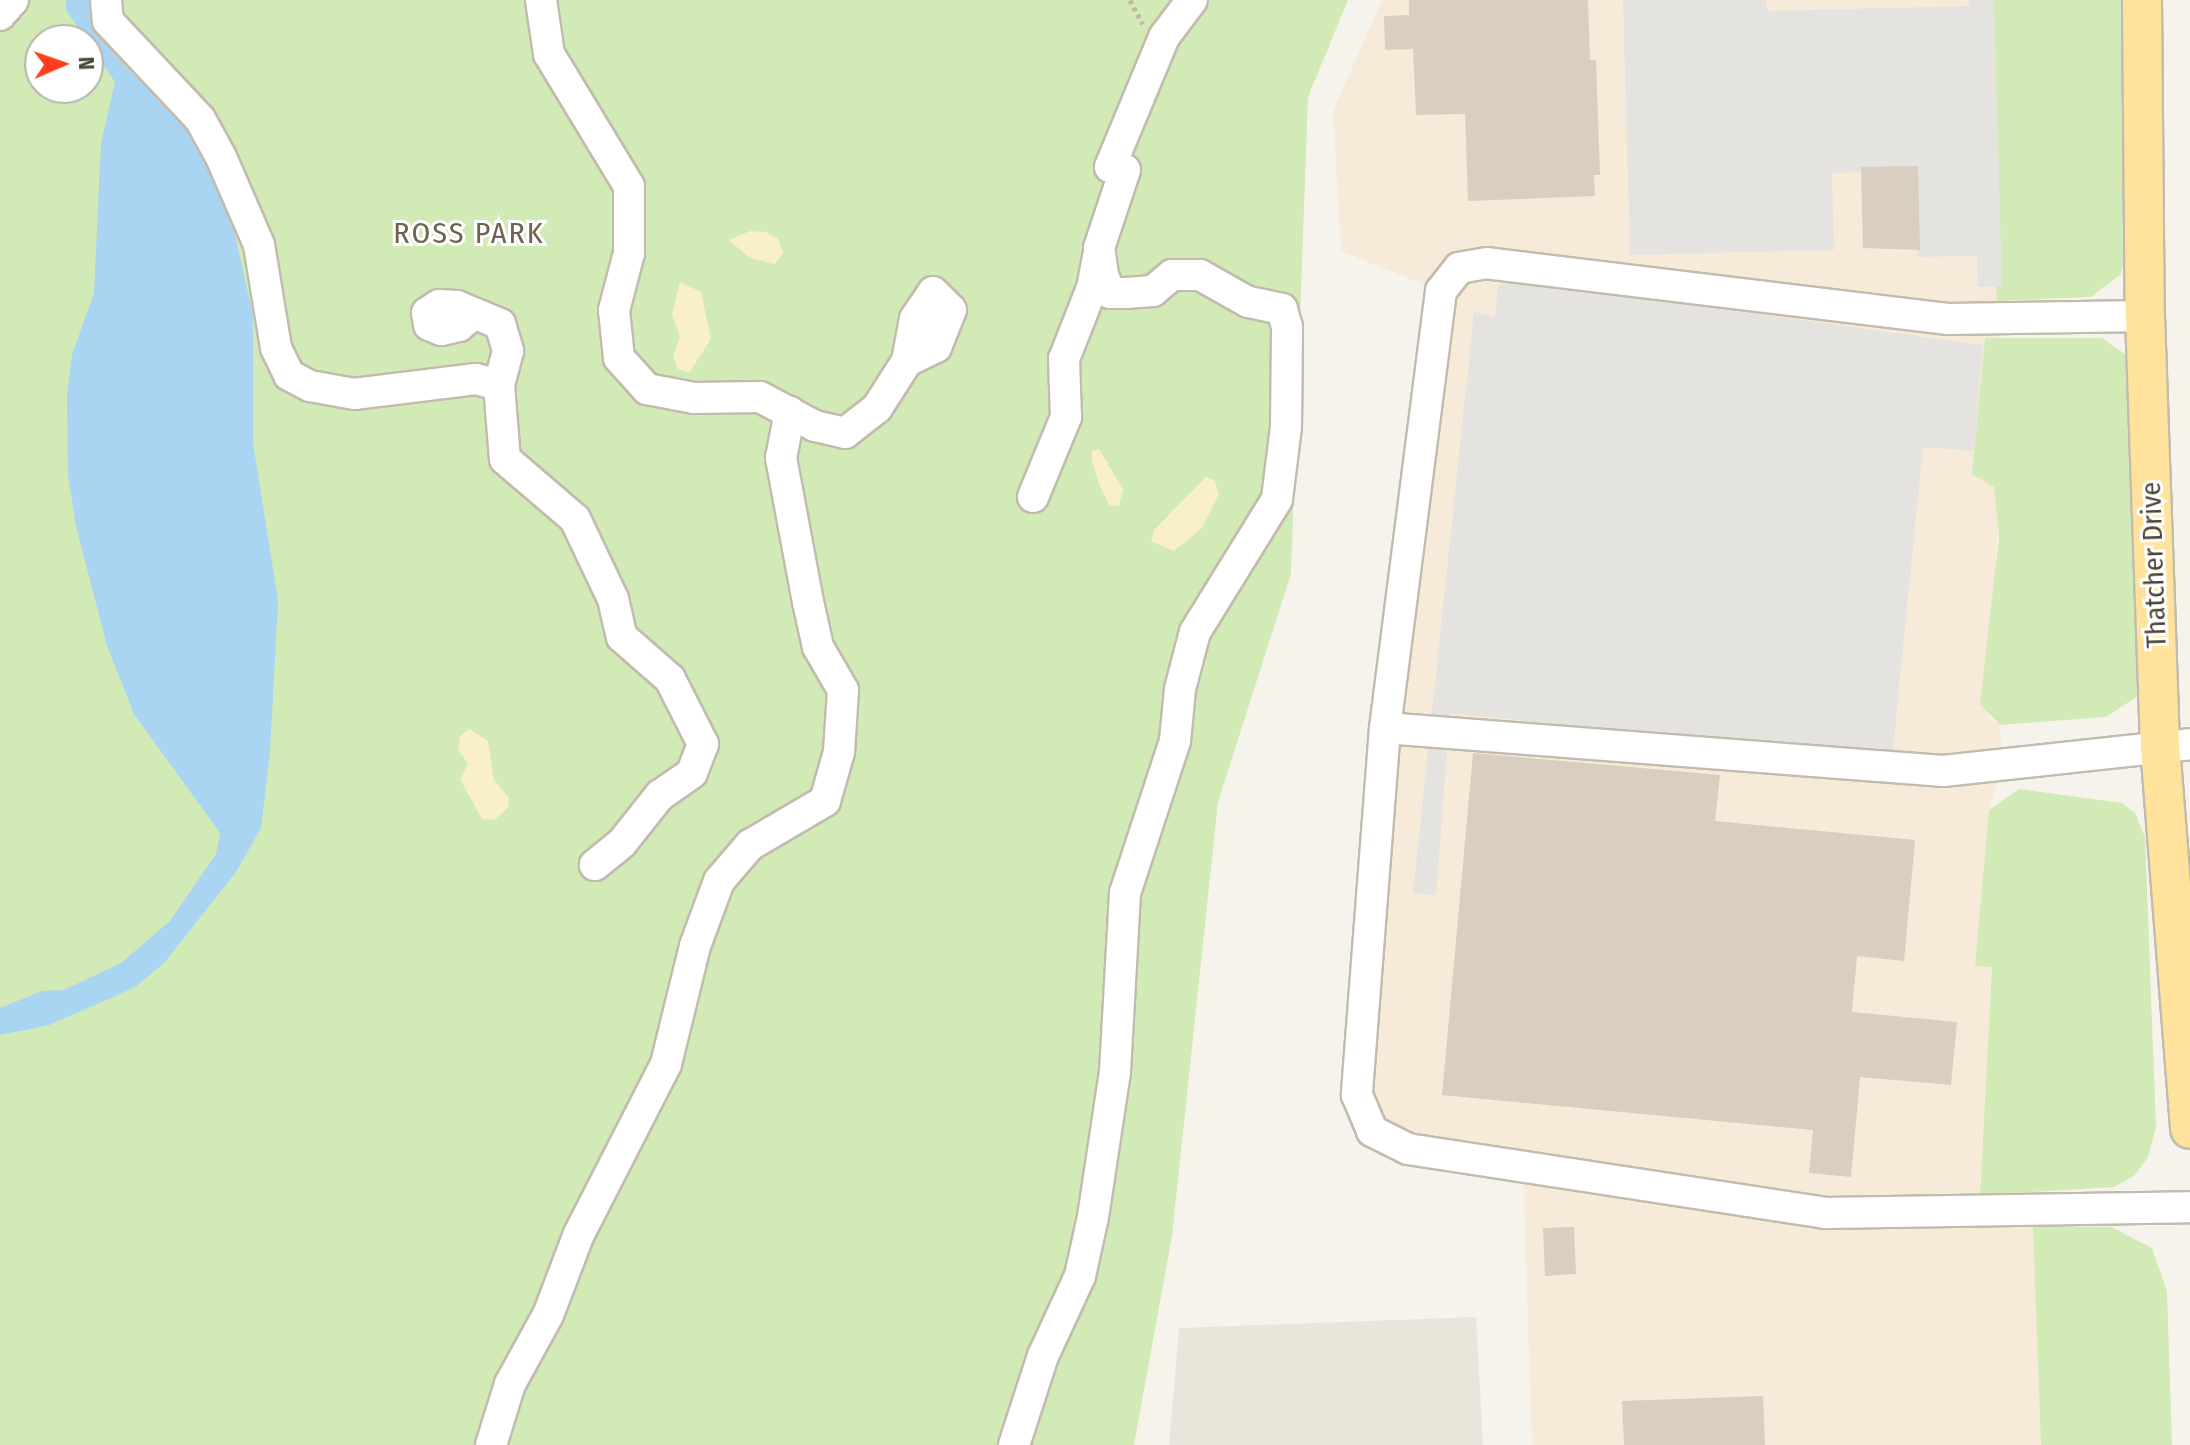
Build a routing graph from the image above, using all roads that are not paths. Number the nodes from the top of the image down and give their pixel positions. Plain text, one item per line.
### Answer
1 (13, 0) edge
2 (106, 0) edge
3 (541, 0) edge
4 (1192, 0) edge
5 (2142, 0) edge
6 (0, 15) edge
7 (1099, 248) junction
8 (472, 315) dead end
9 (2145, 316) junction
10 (907, 361) dead end
11 (499, 385) junction
12 (790, 412) junction
13 (1033, 497) dead end
14 (1385, 728) junction
15 (2175, 745) edge
16 (595, 865) dead end
17 (2190, 1129) edge
18 (2190, 1207) edge
19 (491, 1445) edge
20 (1014, 1445) edge

1 - 6 lane
2 - 11 lane
3 - 12 lane
4 - 7 lane
5 - 9 main road, Thatcher Drive
7 - 13 lane
7 - 20 lane
8 - 11 lane
9 - 14 lane
9 - 15 main road, Thatcher Drive
10 - 12 lane
11 - 16 lane
12 - 19 lane
14 - 15 lane
14 - 18 lane
15 - 17 main road, Thatcher Drive

